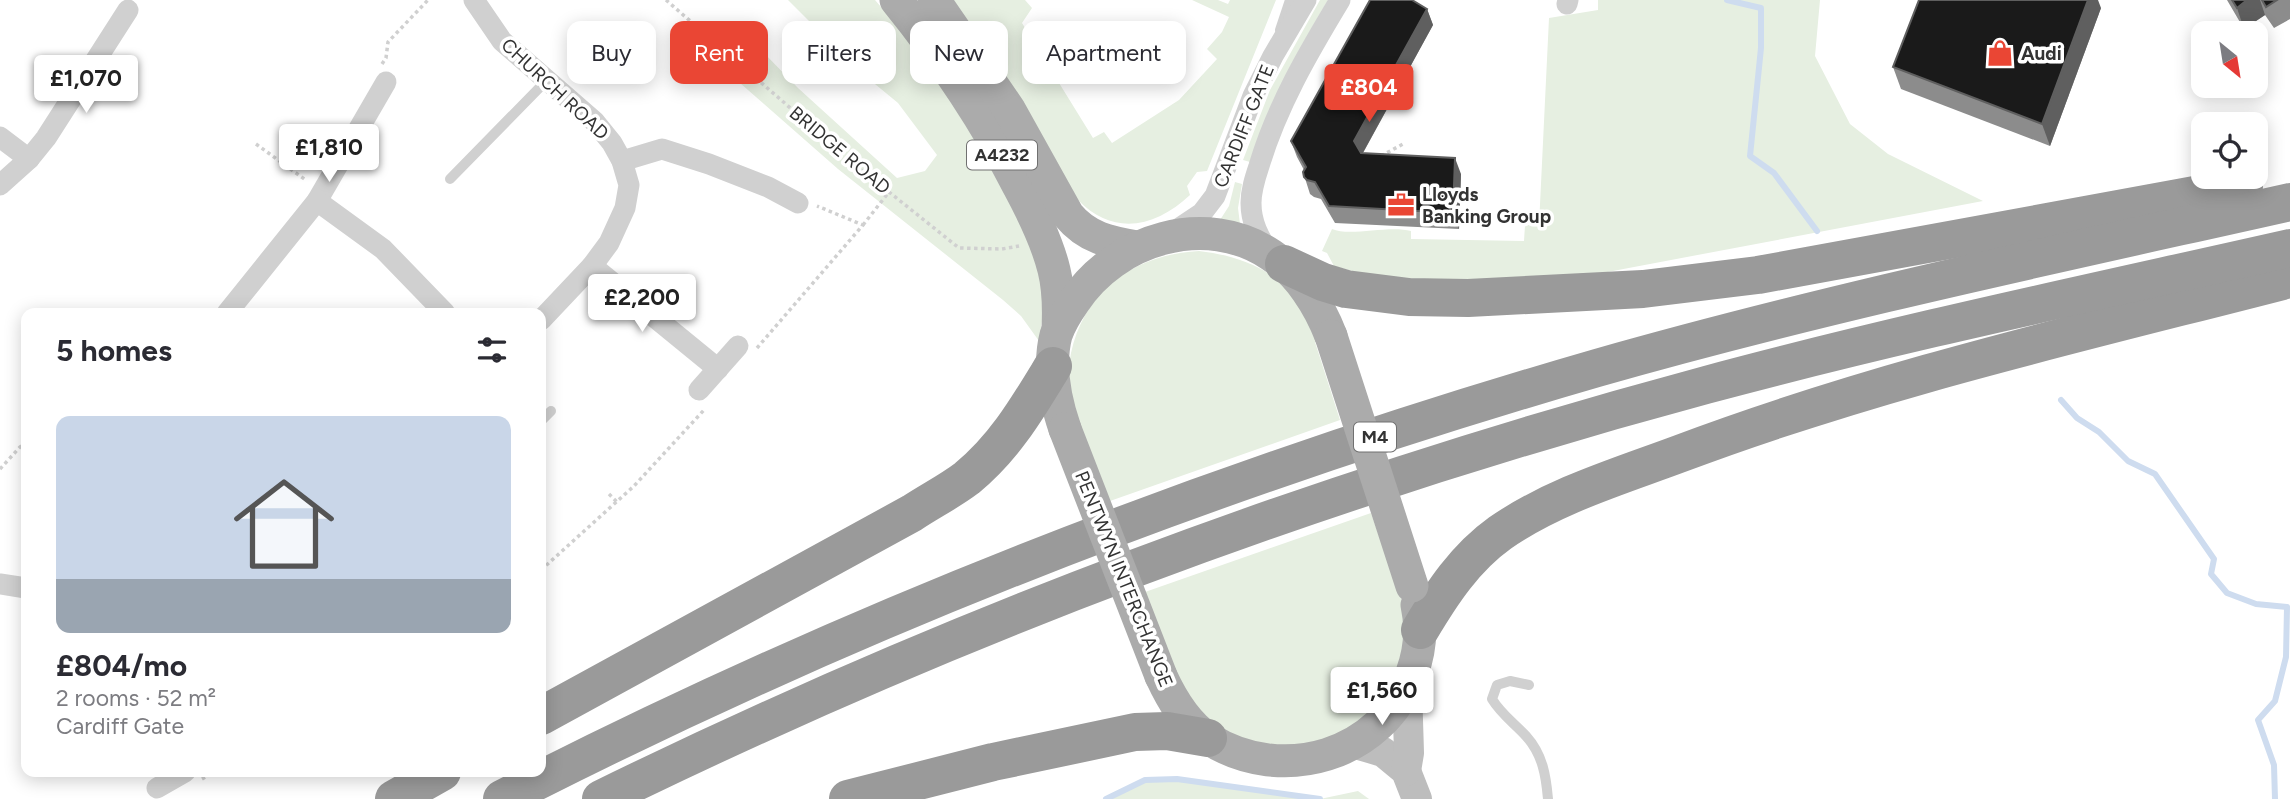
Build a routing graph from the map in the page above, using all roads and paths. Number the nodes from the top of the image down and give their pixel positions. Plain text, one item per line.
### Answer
1 (474, 0) edge
2 (666, 0) edge
3 (896, 0) edge
4 (934, 0) edge
5 (1290, 0) edge
6 (1306, 0) edge
7 (1340, 0) edge
8 (128, 10) dead end
9 (1273, 56) junction
10 (546, 81) junction
11 (386, 82) dead end
12 (0, 137) edge
13 (1403, 144) dead end
14 (256, 145) dead end
15 (29, 159) junction
16 (1374, 160) edge
17 (622, 162) junction
18 (2290, 176) edge
19 (450, 179) dead end
20 (0, 185) edge
21 (889, 192) junction
22 (317, 201) junction
23 (2290, 201) edge
24 (798, 203) dead end
25 (863, 225) dead end
26 (1151, 242) junction
27 (1024, 246) dead end
28 (2290, 248) edge
29 (1277, 259) junction
30 (592, 266) junction
31 (2290, 279) edge
32 (231, 308) edge
33 (440, 308) edge
34 (546, 315) edge
35 (738, 346) dead end
36 (1055, 349) junction
37 (718, 369) junction
38 (699, 390) dead end
39 (551, 411) dead end
40 (546, 416) edge
41 (21, 446) edge
42 (0, 469) edge
43 (609, 495) dead end
44 (617, 502) dead end
45 (0, 584) edge
46 (21, 587) edge
47 (1420, 630) junction
48 (1529, 685) dead end
49 (1407, 687) junction
50 (546, 713) edge
51 (1208, 738) junction
52 (1356, 744) junction
53 (1406, 771) junction
54 (176, 777) edge
55 (433, 777) edge
56 (157, 788) dead end
57 (394, 799) edge
58 (502, 799) edge
59 (601, 799) edge
60 (848, 799) edge
61 (1417, 799) edge
62 (1548, 799) edge

1 - 10 street, CHURCH ROAD
2 - 21 path, BRIDGE ROAD
3 - 36 main road, A4232
4 - 26 main road, A4232
5 - 9 lane
6 - 9 street, CARDIFF GATE
7 - 29 street, CARDIFF GATE
8 - 15 street
9 - 26 street, CARDIFF GATE
10 - 17 street, CHURCH ROAD
10 - 19 lane
11 - 22 street
12 - 15 street
13 - 16 path
14 - 22 path
15 - 20 street
17 - 24 street
17 - 30 street, CHURCH ROAD
18 - 29 highway
21 - 25 path
21 - 27 path, BRIDGE ROAD
22 - 32 street
22 - 33 street
23 - 58 highway, M4
26 - 29 main road, PENTWYN INTERCHANGE / A4232
26 - 36 main road, PENTWYN INTERCHANGE / A4232
28 - 59 highway, M4
29 - 47 main road, PENTWYN INTERCHANGE / A4232, bridge
30 - 34 street, CHURCH ROAD
30 - 37 street
31 - 47 highway
35 - 37 street
36 - 50 highway
36 - 51 main road, PENTWYN INTERCHANGE / A4232, bridge
37 - 38 street
39 - 40 lane
41 - 42 path
43 - 44 path
45 - 46 street
47 - 49 main road, PENTWYN INTERCHANGE / A4232
48 - 62 lane
49 - 52 main road, PENTWYN INTERCHANGE / A4232
49 - 53 street
51 - 52 main road, PENTWYN INTERCHANGE / A4232
51 - 60 highway
52 - 53 street
53 - 61 street
54 - 56 street
55 - 57 highway

